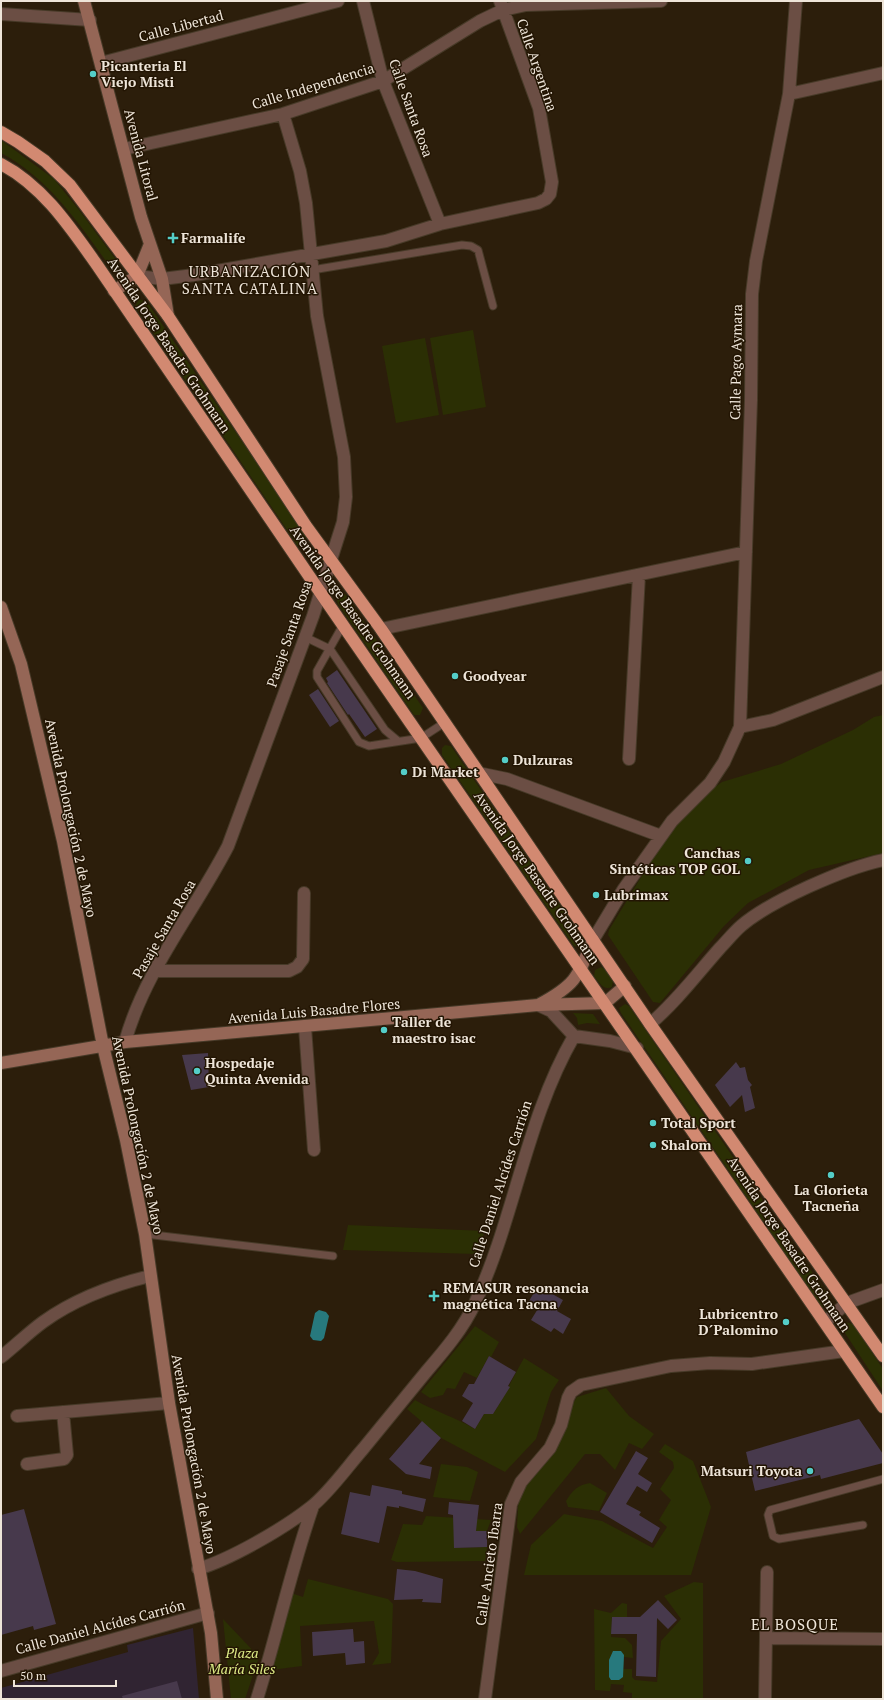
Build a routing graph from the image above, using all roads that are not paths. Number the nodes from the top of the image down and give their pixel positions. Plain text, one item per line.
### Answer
1 (84, 1) edge
2 (338, 1) edge
3 (363, 1) edge
4 (661, 1) edge
5 (796, 1) edge
6 (501, 6) edge
7 (1, 14) edge
8 (90, 20) junction
9 (101, 63) junction
10 (883, 73) edge
11 (382, 81) junction
12 (789, 94) junction
13 (283, 114) junction
14 (1, 132) edge
15 (124, 149) junction
16 (1, 164) edge
17 (440, 224) junction
18 (150, 244) junction
19 (310, 255) junction
20 (312, 270) junction
21 (137, 276) junction
22 (162, 279) junction
23 (114, 291) junction
24 (493, 306) dead end
25 (168, 316) junction
26 (746, 552) junction
27 (331, 559) junction
28 (639, 575) junction
29 (320, 592) junction
30 (1, 607) edge
31 (343, 625) junction
32 (381, 629) junction
33 (305, 637) junction
34 (330, 649) junction
35 (883, 677) edge
36 (444, 722) junction
37 (740, 728) junction
38 (421, 738) junction
39 (398, 741) junction
40 (629, 759) dead end
41 (478, 773) junction
42 (661, 836) junction
43 (883, 860) edge
44 (304, 893) dead end
45 (593, 940) junction
46 (581, 968) junction
47 (155, 971) junction
48 (624, 986) junction
49 (605, 1003) junction
50 (538, 1005) junction
51 (650, 1024) junction
52 (305, 1027) junction
53 (574, 1036) junction
54 (126, 1042) junction
55 (103, 1046) junction
56 (637, 1048) junction
57 (1, 1063) edge
58 (314, 1150) dead end
59 (145, 1234) junction
60 (333, 1256) dead end
61 (150, 1276) junction
62 (883, 1290) edge
63 (847, 1303) junction
64 (825, 1322) junction
65 (844, 1351) junction
66 (883, 1356) edge
67 (1, 1357) edge
68 (169, 1403) junction
69 (883, 1407) edge
70 (63, 1412) junction
71 (17, 1416) dead end
72 (27, 1464) dead end
73 (883, 1479) edge
74 (313, 1506) junction
75 (863, 1525) dead end
76 (198, 1569) junction
77 (767, 1572) dead end
78 (208, 1613) junction
79 (766, 1638) junction
80 (883, 1639) edge
81 (1, 1670) edge
82 (217, 1699) edge
83 (257, 1699) edge
84 (485, 1699) edge
85 (764, 1699) edge

1 - 8 street, Avenida Litoral
2 - 9 street, Calle Libertad
3 - 11 street, Calle Santa Rosa
4 - 6 street, Calle Independencia
5 - 12 street, Calle Pago Aymara
6 - 11 street, Calle Independencia
6 - 17 street, Calle Argentina
7 - 8 street
8 - 9 street, Avenida Litoral
9 - 15 street, Avenida Litoral
10 - 12 street
11 - 13 street, Calle Independencia
11 - 17 street, Calle Santa Rosa
12 - 26 street, Calle Pago Aymara
13 - 15 street, Calle Independencia
13 - 19 street, Pasaje Santa Rosa
14 - 21 highway, Avenida Jorge Basadre Grohmann
15 - 18 street, Avenida Litoral
16 - 23 highway, Avenida Jorge Basadre Grohmann
17 - 19 street
18 - 21 street
18 - 22 street, Avenida Litoral
19 - 20 street, Pasaje Santa Rosa
19 - 22 street
20 - 24 lane
20 - 27 street, Pasaje Santa Rosa
21 - 22 street
21 - 23 street
21 - 25 highway, Avenida Jorge Basadre Grohmann
22 - 25 street, Avenida Litoral
23 - 29 highway, Avenida Jorge Basadre Grohmann
25 - 27 highway, Avenida Jorge Basadre Grohmann
26 - 28 street
26 - 37 street, Calle Pago Aymara
27 - 29 street, Pasaje Santa Rosa
27 - 32 highway, Avenida Jorge Basadre Grohmann
28 - 32 street
28 - 40 street
29 - 31 highway, Avenida Jorge Basadre Grohmann
29 - 33 street, Pasaje Santa Rosa
30 - 55 street, Avenida Prolongación 2 de Mayo
31 - 34 lane
31 - 38 highway, Avenida Jorge Basadre Grohmann
32 - 36 highway, Avenida Jorge Basadre Grohmann
33 - 34 lane
33 - 47 street, Pasaje Santa Rosa
34 - 39 lane
34 - 39 lane
35 - 37 street
36 - 38 lane
36 - 41 highway, Avenida Jorge Basadre Grohmann
37 - 42 street
38 - 39 lane
38 - 46 highway, Avenida Jorge Basadre Grohmann
41 - 42 street
41 - 45 highway, Avenida Jorge Basadre Grohmann
42 - 45 street
43 - 51 street
44 - 47 street
45 - 46 street
45 - 48 highway, Avenida Jorge Basadre Grohmann
46 - 49 highway, Avenida Jorge Basadre Grohmann
46 - 50 street
47 - 54 street, Pasaje Santa Rosa
48 - 49 street
48 - 51 highway, Avenida Jorge Basadre Grohmann
49 - 50 street, Avenida Luis Basadre Flores
49 - 56 highway, Avenida Jorge Basadre Grohmann
50 - 52 street, Avenida Luis Basadre Flores
50 - 53 street
51 - 63 highway, Avenida Jorge Basadre Grohmann
52 - 54 street, Avenida Luis Basadre Flores
52 - 58 street
53 - 56 street
53 - 74 street, Calle Daniel Alcídes Carrión
54 - 55 street, Avenida Luis Basadre Flores
55 - 57 street, Avenida Luis Basadre Flores
55 - 59 street, Avenida Prolongación 2 de Mayo
56 - 64 highway, Avenida Jorge Basadre Grohmann
59 - 60 lane
59 - 61 street, Avenida Prolongación 2 de Mayo
61 - 67 street
61 - 68 street, Avenida Prolongación 2 de Mayo
62 - 63 street
63 - 64 street
63 - 66 highway, Avenida Jorge Basadre Grohmann
64 - 65 highway, Avenida Jorge Basadre Grohmann
65 - 69 highway, Avenida Jorge Basadre Grohmann
65 - 84 street, Calle Ancieto Ibarra
68 - 70 street
68 - 76 street, Avenida Prolongación 2 de Mayo
70 - 71 street
70 - 72 street
73 - 75 lane
74 - 76 street, Calle Daniel Alcídes Carrión
74 - 83 street, Calle Daniel Alcídes Carrión
76 - 78 street, Avenida Prolongación 2 de Mayo
77 - 79 street
78 - 81 street, Calle Daniel Alcídes Carrión
78 - 82 street, Avenida Prolongación 2 de Mayo
79 - 80 street
79 - 85 street

